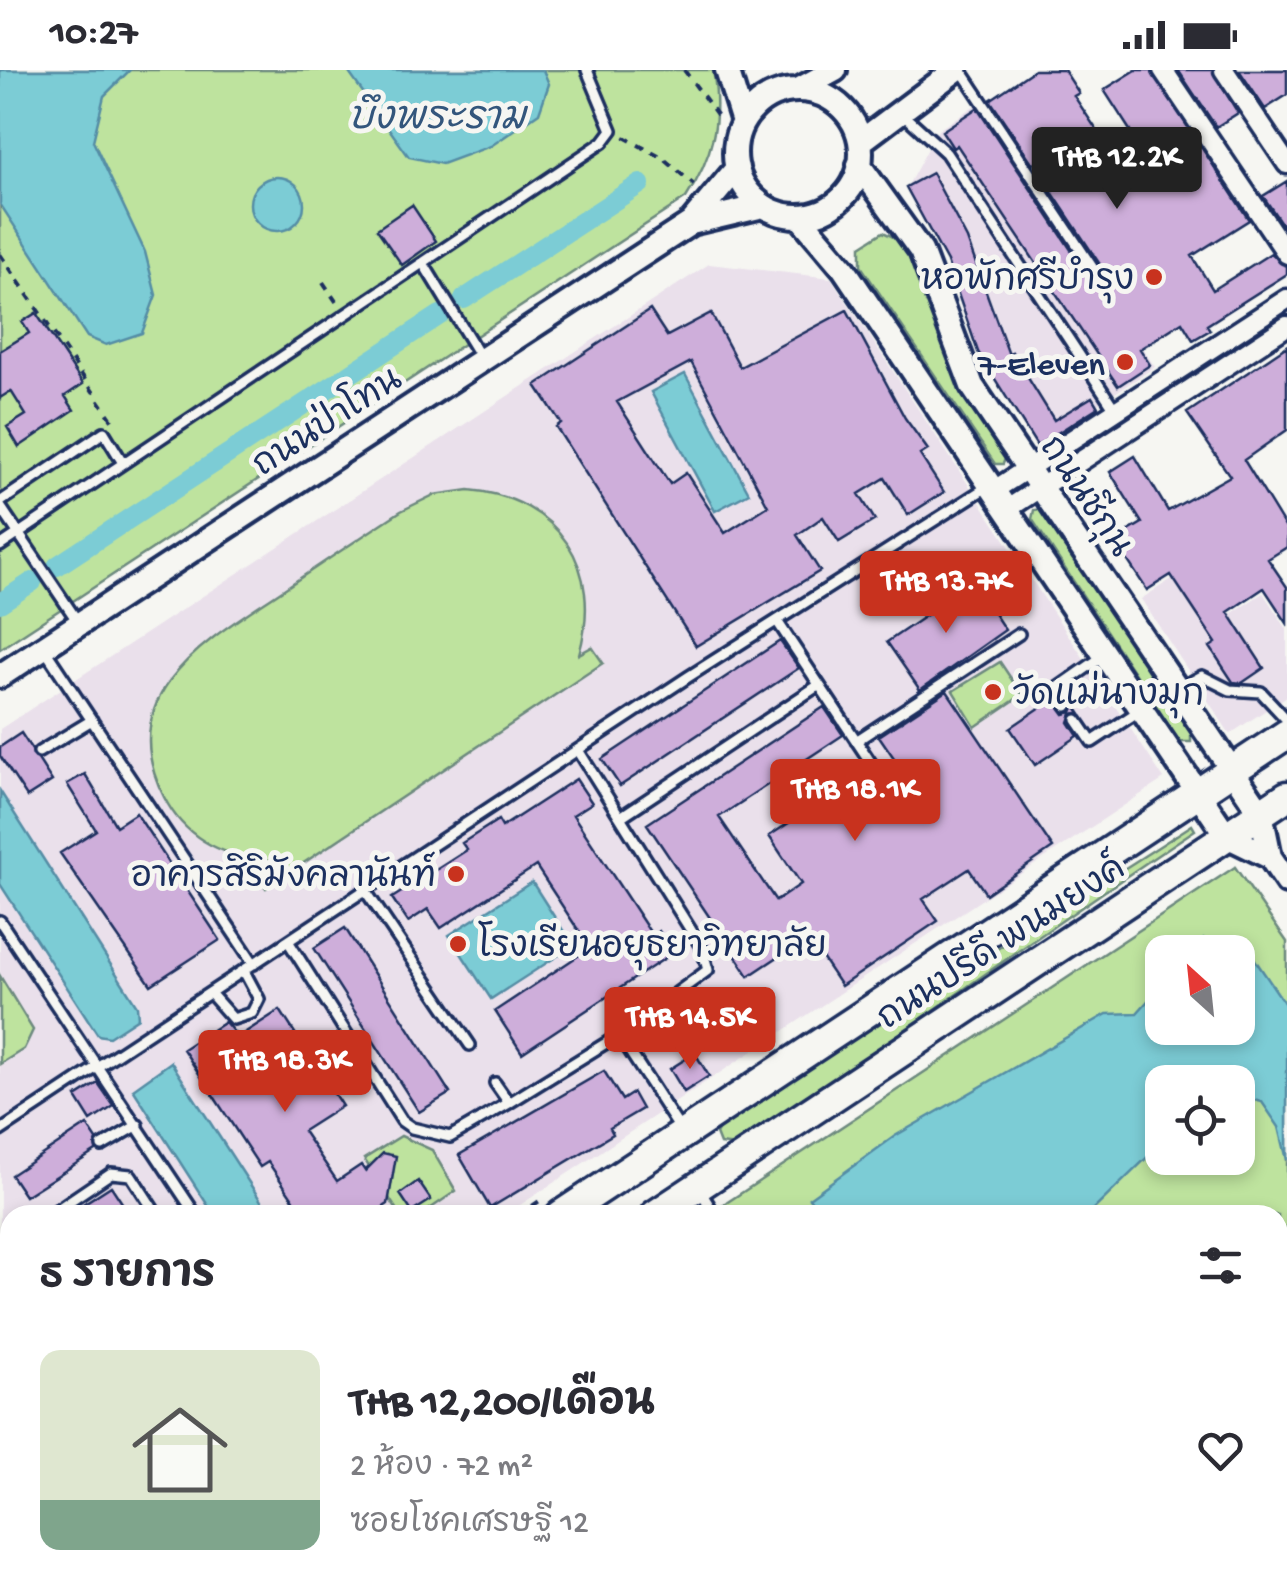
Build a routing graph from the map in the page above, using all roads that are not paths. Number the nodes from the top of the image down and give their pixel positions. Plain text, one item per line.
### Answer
1 (587, 70) edge
2 (728, 70) edge
3 (773, 70) edge
4 (835, 70) edge
5 (958, 70) edge
6 (1163, 70) edge
7 (1224, 70) edge
8 (792, 90) junction
9 (899, 110) junction
10 (740, 131) junction
11 (860, 142) junction
12 (1287, 164) edge
13 (860, 166) junction
14 (736, 168) junction
15 (763, 206) junction
16 (799, 216) junction
17 (691, 223) junction
18 (1287, 254) edge
19 (423, 262) junction
20 (1094, 270) dead end
21 (1287, 299) edge
22 (1287, 326) edge
23 (483, 361) junction
24 (1116, 411) junction
25 (124, 462) junction
26 (1034, 477) junction
27 (996, 495) junction
28 (0, 504) edge
29 (18, 534) junction
30 (0, 546) edge
31 (777, 621) junction
32 (79, 624) junction
33 (1020, 634) dead end
34 (44, 648) junction
35 (1105, 656) junction
36 (0, 676) edge
37 (819, 684) junction
38 (1177, 690) junction
39 (1067, 706) dead end
40 (1141, 710) junction
41 (92, 720) junction
42 (1077, 720) dead end
43 (1287, 720) edge
44 (1287, 734) edge
45 (856, 741) junction
46 (578, 750) junction
47 (39, 752) dead end
48 (875, 769) dead end
49 (1232, 771) junction
50 (1199, 794) junction
51 (1287, 796) edge
52 (1261, 814) junction
53 (622, 816) junction
54 (1227, 836) junction
55 (1270, 856) junction
56 (1287, 882) edge
57 (366, 890) junction
58 (0, 922) edge
59 (288, 941) junction
60 (254, 964) junction
61 (244, 971) junction
62 (210, 993) junction
63 (619, 1035) junction
64 (470, 1045) dead end
65 (99, 1066) junction
66 (495, 1083) dead end
67 (508, 1103) junction
68 (138, 1125) junction
69 (692, 1129) junction
70 (0, 1131) edge
71 (102, 1146) dead end
72 (728, 1167) junction
73 (698, 1186) junction
74 (64, 1205) edge
75 (151, 1205) edge
76 (190, 1205) edge
77 (580, 1205) edge
78 (670, 1205) edge
79 (710, 1205) edge

1 - 19 lane
2 - 10 main road
3 - 8 main road
4 - 8 main road
5 - 9 main road
5 - 20 lane
6 - 18 street
7 - 12 street
8 - 10 main road
8 - 11 main road
9 - 11 main road
9 - 24 lane
10 - 14 main road
11 - 13 main road
13 - 16 main road
13 - 26 main road, ถนนชีกุน
14 - 15 main road
14 - 17 main road, ถนนป่าโทน
15 - 16 main road
15 - 17 main road, ถนนป่าโทน
16 - 27 main road
17 - 23 main road, ถนนป่าโทน
19 - 23 lane
19 - 25 lane
21 - 24 street
22 - 26 street
23 - 32 main road, ถนนป่าโทน
24 - 26 street
25 - 28 lane
25 - 29 lane
26 - 27 street
26 - 38 main road, ถนนชีกุน
27 - 31 lane
27 - 35 main road
28 - 29 lane
29 - 30 lane
29 - 32 lane
31 - 37 lane
31 - 46 lane
32 - 34 main road, ถนนป่าโทน
33 - 45 lane
34 - 36 main road, ถนนป่าโทน
34 - 41 lane
35 - 39 lane
35 - 40 main road
37 - 45 lane
37 - 53 lane
38 - 43 lane
38 - 49 main road, ถนนชีกุน
40 - 42 lane
40 - 50 main road
41 - 47 lane
41 - 60 lane
44 - 49 main road, ถนนปรีดี พนมยงค์
45 - 48 lane
46 - 53 lane
46 - 57 lane
49 - 50 main road, ถนนปรีดี พนมยงค์
49 - 52 main road, ถนนชีกุน
50 - 54 main road
50 - 69 main road, ถนนปรีดี พนมยงค์
51 - 52 main road, ถนนปรีดี พนมยงค์
52 - 54 main road, ถนนปรีดี พนมยงค์
52 - 55 main road, ถนนชีกุน
53 - 63 lane
54 - 55 main road
54 - 72 main road, ถนนปรีดี พนมยงค์
55 - 56 main road, ถนนชีกุน
57 - 59 lane
57 - 64 lane
58 - 65 lane
59 - 60 lane
59 - 67 lane
60 - 61 lane
61 - 62 lane
61 - 62 lane
62 - 65 lane
63 - 67 lane
63 - 69 lane
65 - 68 lane
65 - 70 lane
66 - 67 lane
68 - 71 lane
68 - 76 lane
69 - 72 main road
69 - 77 main road, ถนนปรีดี พนมยงค์
72 - 73 main road, ถนนปรีดี พนมยงค์
73 - 78 main road, ถนนปรีดี พนมยงค์
73 - 79 lane
74 - 75 lane

